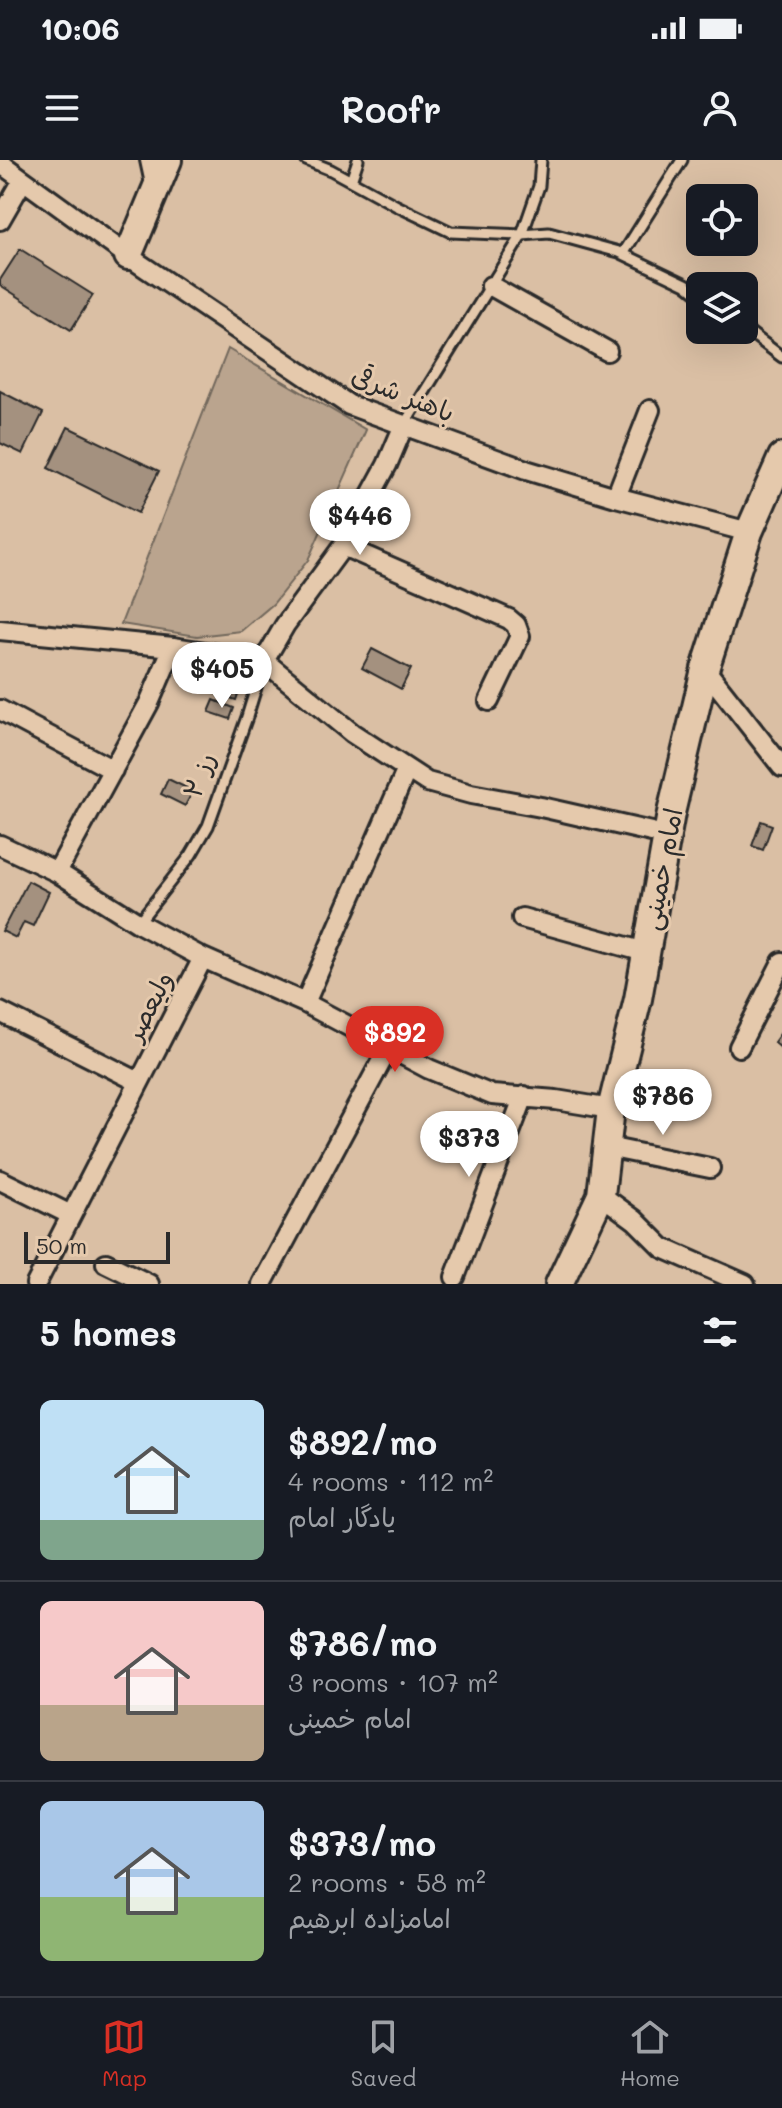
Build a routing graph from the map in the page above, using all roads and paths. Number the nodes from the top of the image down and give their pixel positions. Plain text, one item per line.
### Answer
1 (150, 160) edge
2 (168, 160) edge
3 (306, 160) edge
4 (358, 160) edge
5 (541, 160) edge
6 (682, 160) edge
7 (0, 163) edge
8 (23, 180) junction
9 (351, 181) junction
10 (156, 188) junction
11 (0, 220) edge
12 (522, 235) junction
13 (623, 254) junction
14 (128, 256) junction
15 (686, 284) edge
16 (491, 286) junction
17 (758, 339) edge
18 (607, 351) dead end
19 (782, 357) edge
20 (650, 410) dead end
21 (404, 425) junction
22 (780, 469) edge
23 (616, 497) junction
24 (749, 532) junction
25 (343, 546) junction
26 (0, 630) edge
27 (173, 647) junction
28 (264, 661) junction
29 (705, 669) junction
30 (489, 701) dead end
31 (0, 710) edge
32 (782, 767) edge
33 (407, 769) junction
34 (113, 770) junction
35 (669, 836) junction
36 (1, 847) edge
37 (57, 872) junction
38 (522, 918) dead end
39 (138, 923) junction
40 (645, 952) junction
41 (203, 958) junction
42 (782, 962) edge
43 (305, 1003) junction
44 (0, 1012) edge
45 (389, 1047) junction
46 (739, 1047) dead end
47 (139, 1082) junction
48 (524, 1096) junction
49 (611, 1109) junction
50 (607, 1147) junction
51 (710, 1168) dead end
52 (0, 1180) edge
53 (601, 1195) junction
54 (71, 1215) junction
55 (106, 1263) dead end
56 (455, 1277) dead end
57 (736, 1282) edge
58 (36, 1284) edge
59 (149, 1284) edge
60 (262, 1284) edge
61 (559, 1284) edge

1 - 10 street
2 - 10 street
3 - 9 lane
4 - 9 lane
5 - 12 lane
6 - 13 lane
7 - 8 street, باهنر شرقی
8 - 11 street
8 - 14 street, باهنر شرقی
9 - 12 lane
10 - 14 street
12 - 13 lane
12 - 16 lane
13 - 15 lane
14 - 21 street, باهنر شرقی
16 - 18 street
16 - 21 lane
17 - 19 lane
20 - 23 street
21 - 23 street, باهنر شرقی
21 - 25 street, رز ۲
22 - 24 street, امام خمینی
23 - 24 street, باهنر شرقی
24 - 29 street, امام خمینی
25 - 28 street, رز ۲
25 - 30 street
26 - 27 street
27 - 28 street
27 - 34 street
28 - 33 street
28 - 39 lane, رز ۲
29 - 32 street
29 - 35 street, امام خمینی
31 - 34 street
33 - 35 street
33 - 43 street
34 - 37 street
35 - 40 street, امام خمینی
36 - 37 street, ولیعصر
37 - 39 street, ولیعصر
38 - 40 street
39 - 41 street, ولیعصر
40 - 49 street, امام خمینی
41 - 43 street
41 - 47 street, ولیعصر
42 - 46 street
43 - 45 street
44 - 47 street
45 - 48 street
45 - 60 street
47 - 54 street, ولیعصر
48 - 49 street
48 - 56 street
49 - 50 street, امام خمینی
50 - 51 street
50 - 53 street, امام خمینی
52 - 54 street
53 - 57 street
53 - 61 street, امام خمینی
54 - 58 street, ولیعصر
55 - 59 street

